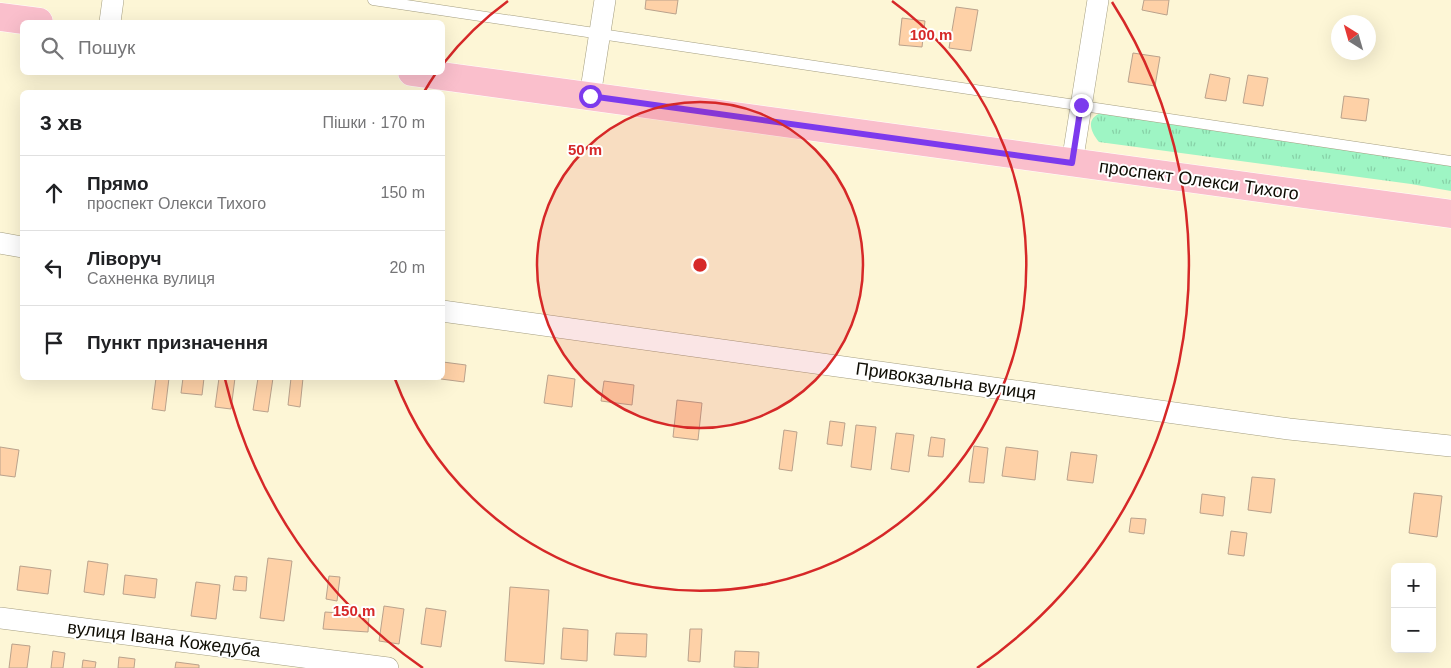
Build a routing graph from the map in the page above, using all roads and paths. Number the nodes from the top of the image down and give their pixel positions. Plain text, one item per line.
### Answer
1 (114, 0) edge
2 (373, 0) edge
3 (606, 0) edge
4 (1098, 0) edge
5 (0, 17) edge
6 (23, 20) edge
7 (110, 20) edge
8 (600, 34) junction
9 (434, 75) edge
10 (590, 96) junction
11 (1081, 105) junction
12 (1451, 161) edge
13 (1072, 163) junction
14 (1451, 214) edge
15 (0, 243) edge
16 (20, 247) edge
17 (445, 312) edge
18 (1451, 446) edge
19 (0, 618) edge
20 (388, 668) edge

1 - 7 street
2 - 8 lane
3 - 8 street
4 - 11 street
5 - 6 main road
8 - 10 street
8 - 11 lane
9 - 10 main road, проспект Олекси Тихого
10 - 13 main road, проспект Олекси Тихого
11 - 12 lane
11 - 13 street
13 - 14 main road, проспект Олекси Тихого
15 - 16 street
17 - 18 street, Привокзальна вулиця
19 - 20 street, вулиця Івана Кожедуба

